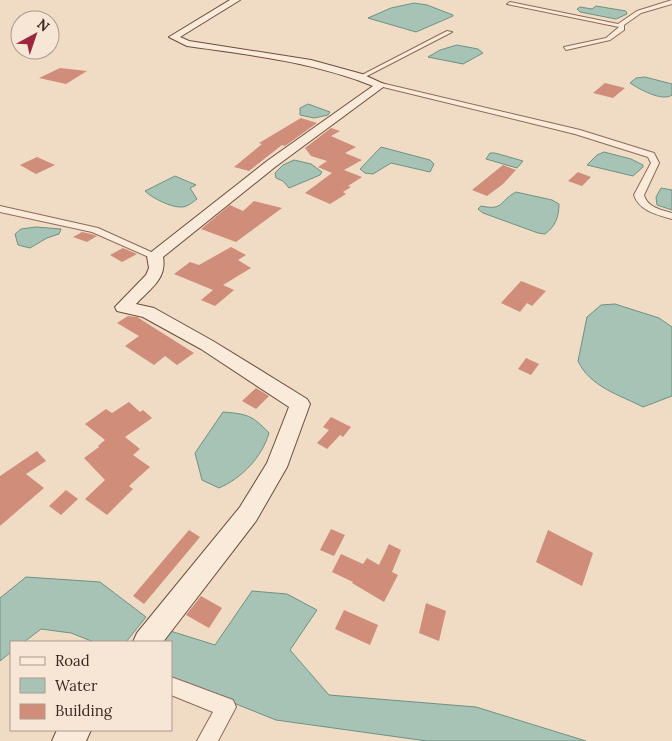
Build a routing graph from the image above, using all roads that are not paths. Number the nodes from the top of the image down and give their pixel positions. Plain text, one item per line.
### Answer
1 (236, 0) edge
2 (672, 2) edge
3 (510, 4) dead end
4 (622, 26) junction
5 (449, 32) dead end
6 (566, 48) dead end
7 (363, 76) junction
8 (381, 84) junction
9 (0, 209) edge
10 (672, 216) edge
11 (155, 256) junction
12 (147, 641) edge
13 (172, 686) edge
14 (75, 731) edge
15 (67, 741) edge
16 (207, 741) edge

1 - 7 street
2 - 4 street
3 - 4 street
4 - 6 street
5 - 7 street
7 - 8 street
8 - 10 street
8 - 11 street
9 - 11 street
11 - 12 street
13 - 16 street
14 - 15 street

